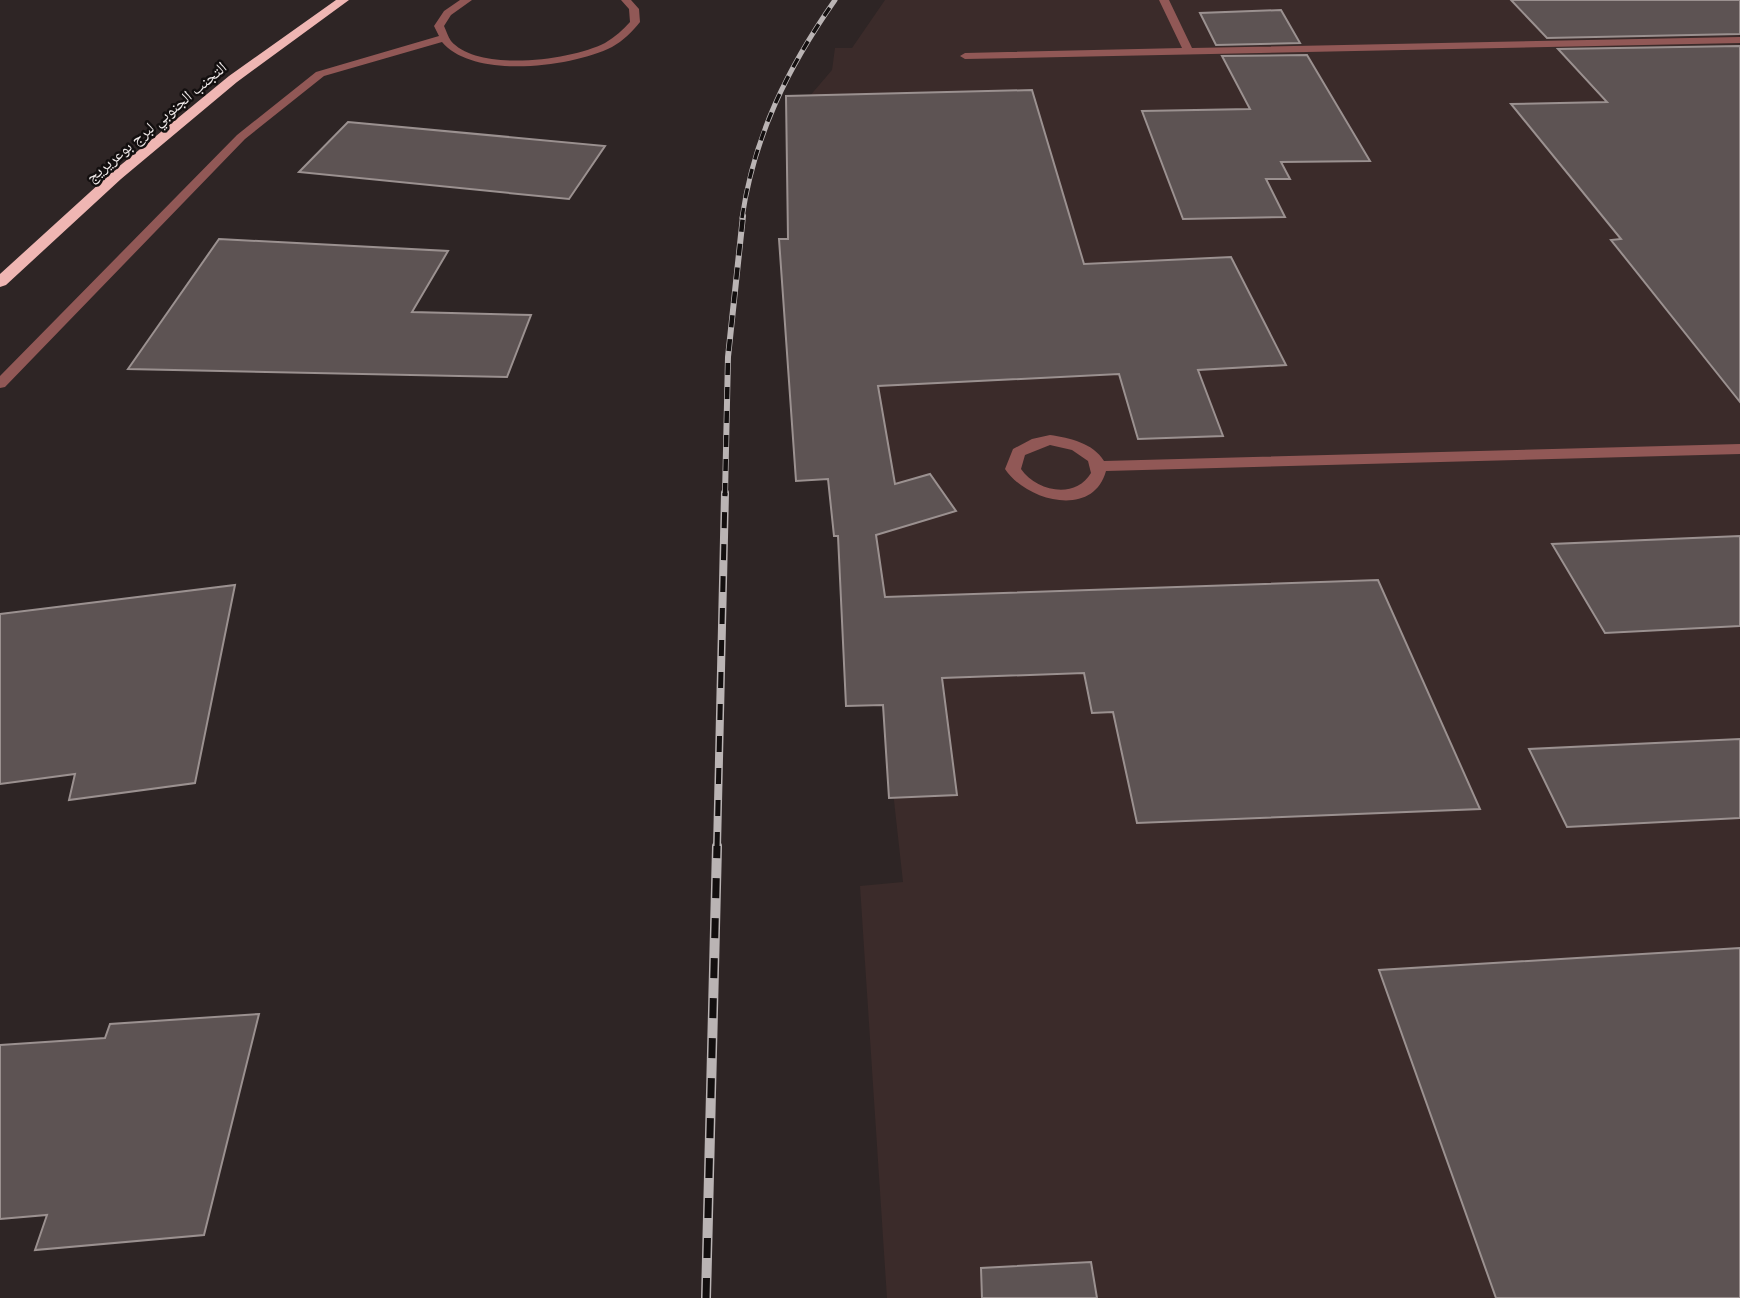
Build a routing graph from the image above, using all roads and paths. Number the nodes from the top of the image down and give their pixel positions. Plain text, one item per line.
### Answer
1 (343, 0) edge
2 (467, 0) edge
3 (625, 0) edge
4 (1164, 0) edge
5 (441, 39) junction
6 (1740, 40) edge
7 (1188, 51) junction
8 (965, 56) dead end
9 (0, 282) edge
10 (0, 384) edge
11 (1740, 449) edge
12 (1098, 466) junction

1 - 9 highway, التجنب الجنوبي لبرج بوعريريج
2 - 5 street
3 - 5 street
4 - 7 street
5 - 10 street
6 - 7 street
7 - 8 street
11 - 12 street
12 - 12 street

